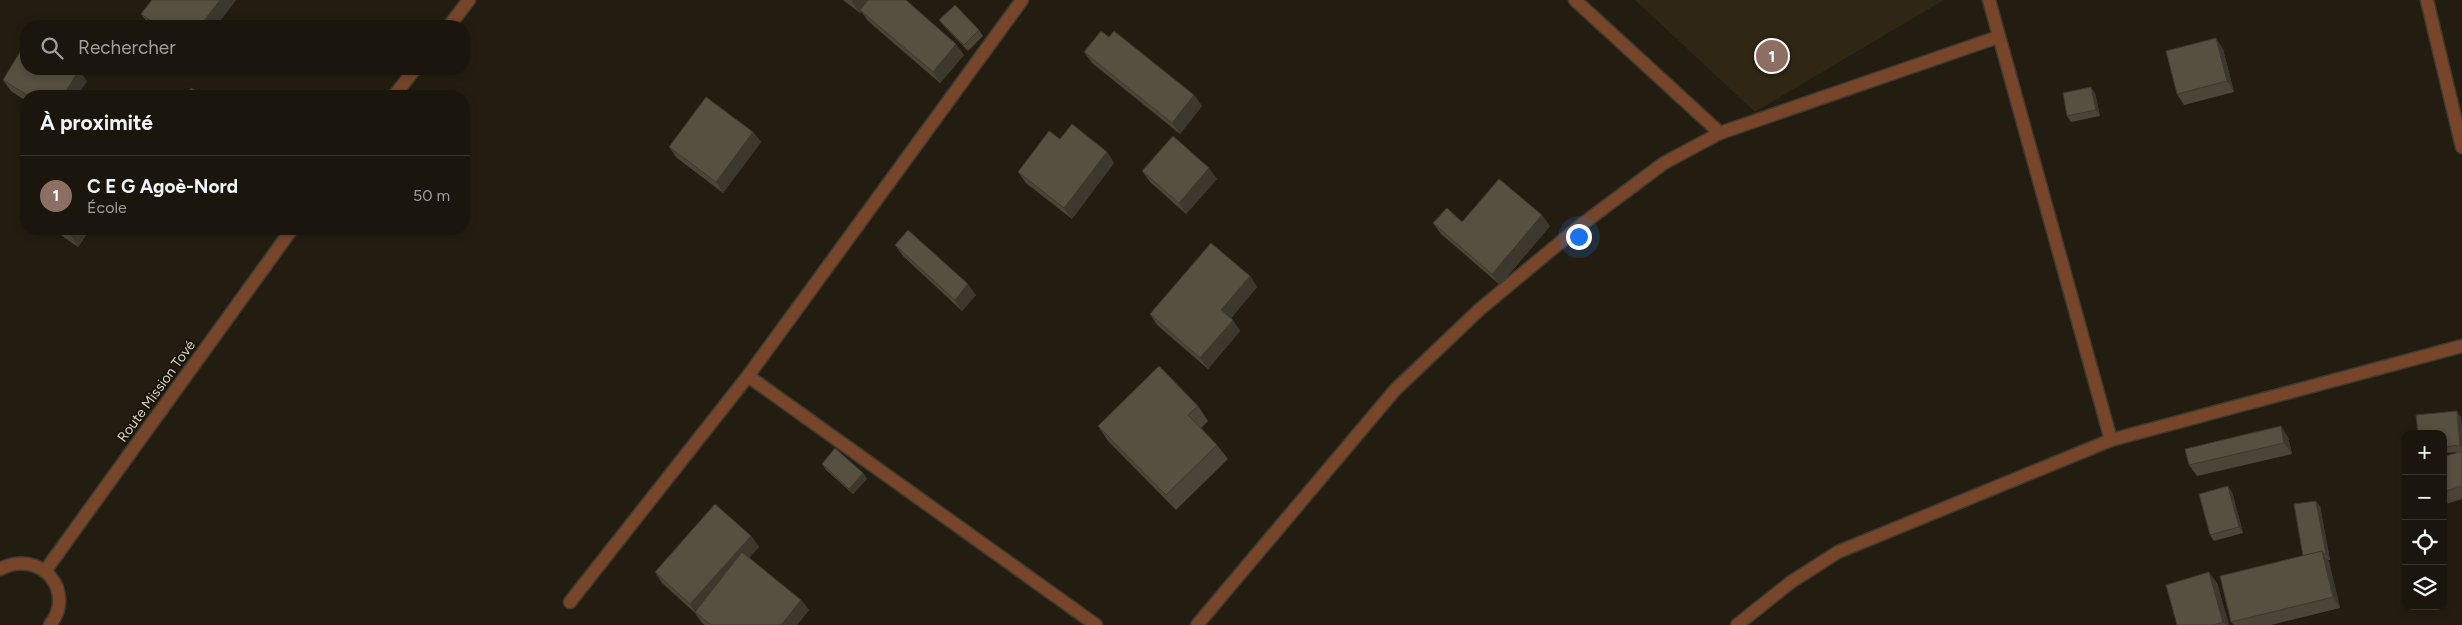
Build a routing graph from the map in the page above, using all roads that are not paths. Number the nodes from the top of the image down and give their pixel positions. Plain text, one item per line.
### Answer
1 (469, 0) edge
2 (1022, 0) edge
3 (1575, 0) edge
4 (1989, 0) edge
5 (2426, 0) edge
6 (453, 20) edge
7 (1998, 37) junction
8 (410, 75) edge
9 (399, 90) edge
10 (1720, 133) junction
11 (2462, 147) edge
12 (288, 235) edge
13 (2462, 346) edge
14 (748, 376) junction
15 (2111, 440) junction
16 (0, 569) edge
17 (45, 571) junction
18 (570, 602) dead end
19 (50, 625) edge
20 (1096, 625) edge
21 (1197, 625) edge
22 (1736, 625) edge

1 - 6 street
2 - 14 street
3 - 10 street
4 - 7 street
5 - 11 street
7 - 10 street
7 - 15 street
8 - 9 street
10 - 21 street
12 - 17 street, Route Mission Tové
13 - 15 street
14 - 18 street
14 - 20 street
15 - 22 street
16 - 17 street
17 - 19 street

